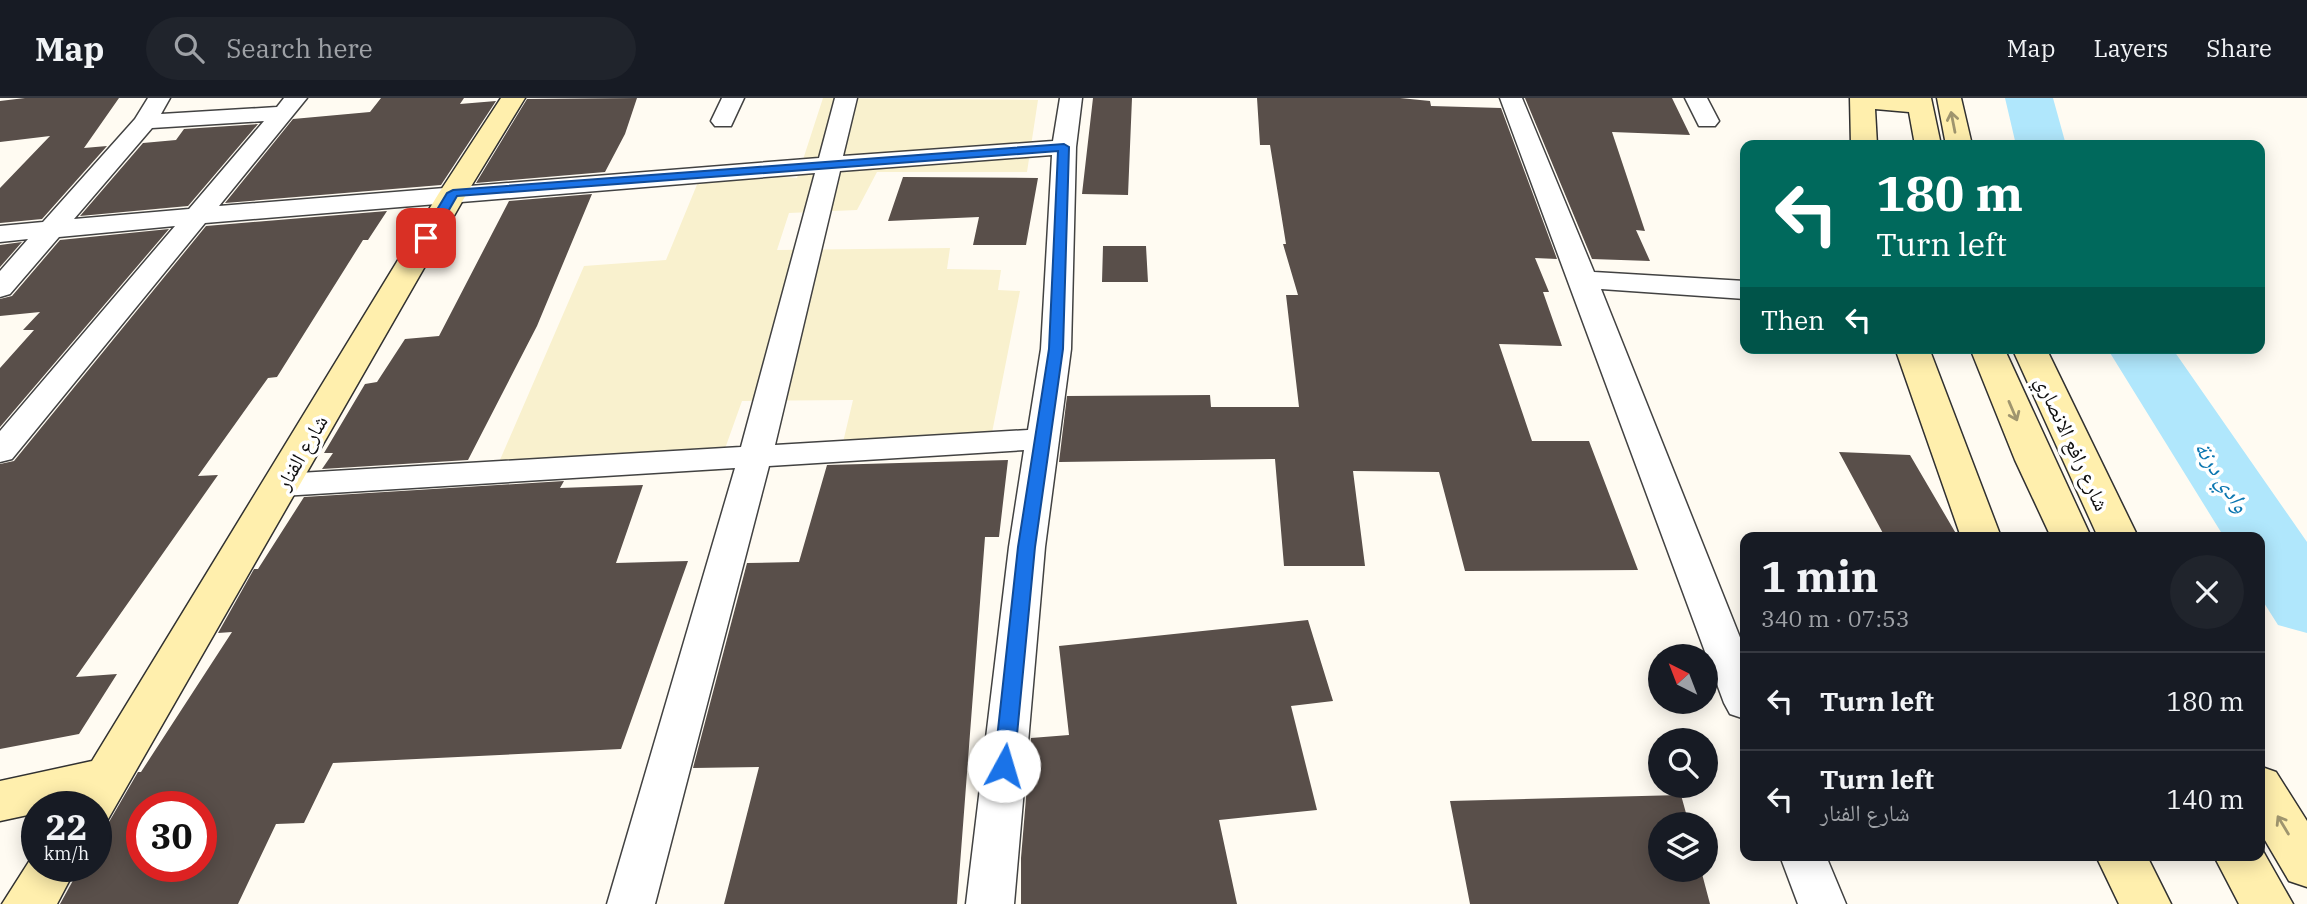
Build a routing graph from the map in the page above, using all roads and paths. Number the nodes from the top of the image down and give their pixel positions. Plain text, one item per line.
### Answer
1 (159, 98) edge
2 (513, 98) edge
3 (733, 98) edge
4 (846, 98) edge
5 (1072, 98) edge
6 (1511, 98) edge
7 (1696, 98) edge
8 (1949, 98) edge
9 (1862, 99) edge
10 (1920, 101) edge
11 (290, 106) edge
12 (723, 121) dead end
13 (1707, 121) dead end
14 (145, 122) junction
15 (1864, 140) edge
16 (1927, 140) edge
17 (1958, 140) edge
18 (1064, 147) junction
19 (827, 164) junction
20 (453, 193) junction
21 (196, 218) junction
22 (51, 230) junction
23 (0, 234) edge
24 (1584, 280) junction
25 (0, 288) edge
26 (1740, 290) edge
27 (1914, 354) edge
28 (1990, 354) edge
29 (2031, 354) edge
30 (1043, 439) junction
31 (0, 452) edge
32 (755, 456) junction
33 (282, 485) junction
34 (1979, 532) edge
35 (2069, 532) edge
36 (2116, 532) edge
37 (1729, 622) edge
38 (1740, 678) edge
39 (100, 791) edge
40 (2265, 796) edge
41 (21, 799) edge
42 (0, 801) edge
43 (1805, 861) edge
44 (2124, 861) edge
45 (2242, 861) edge
46 (2307, 865) edge
47 (42, 882) edge
48 (28, 904) edge
49 (631, 904) edge
50 (990, 904) edge
51 (1822, 904) edge
52 (2145, 904) edge
53 (2267, 904) edge

1 - 14 street
2 - 20 street, شارع الفنار
3 - 12 street
4 - 19 street
5 - 18 street
6 - 24 street
7 - 13 street
17 -> 8 street
9 - 10 street
9 - 15 street
10 - 16 street
11 - 14 street
11 - 21 street
14 - 22 street
18 - 19 street
18 - 30 street
19 - 20 street
19 - 32 street
20 - 21 street
20 - 33 street, شارع الفنار
21 - 22 street
21 - 31 street
22 - 23 street
22 - 25 street
24 - 26 street
24 - 37 street
27 - 34 street
28 -> 35 street
29 - 36 street, شارع رافع الانصاري
30 - 32 street
30 - 50 street
32 - 33 street
32 - 49 street
33 - 39 street, شارع الفنار
37 - 38 street
46 -> 40 street
41 - 42 street
43 - 51 street
44 - 52 street
45 - 53 street
47 - 48 street

